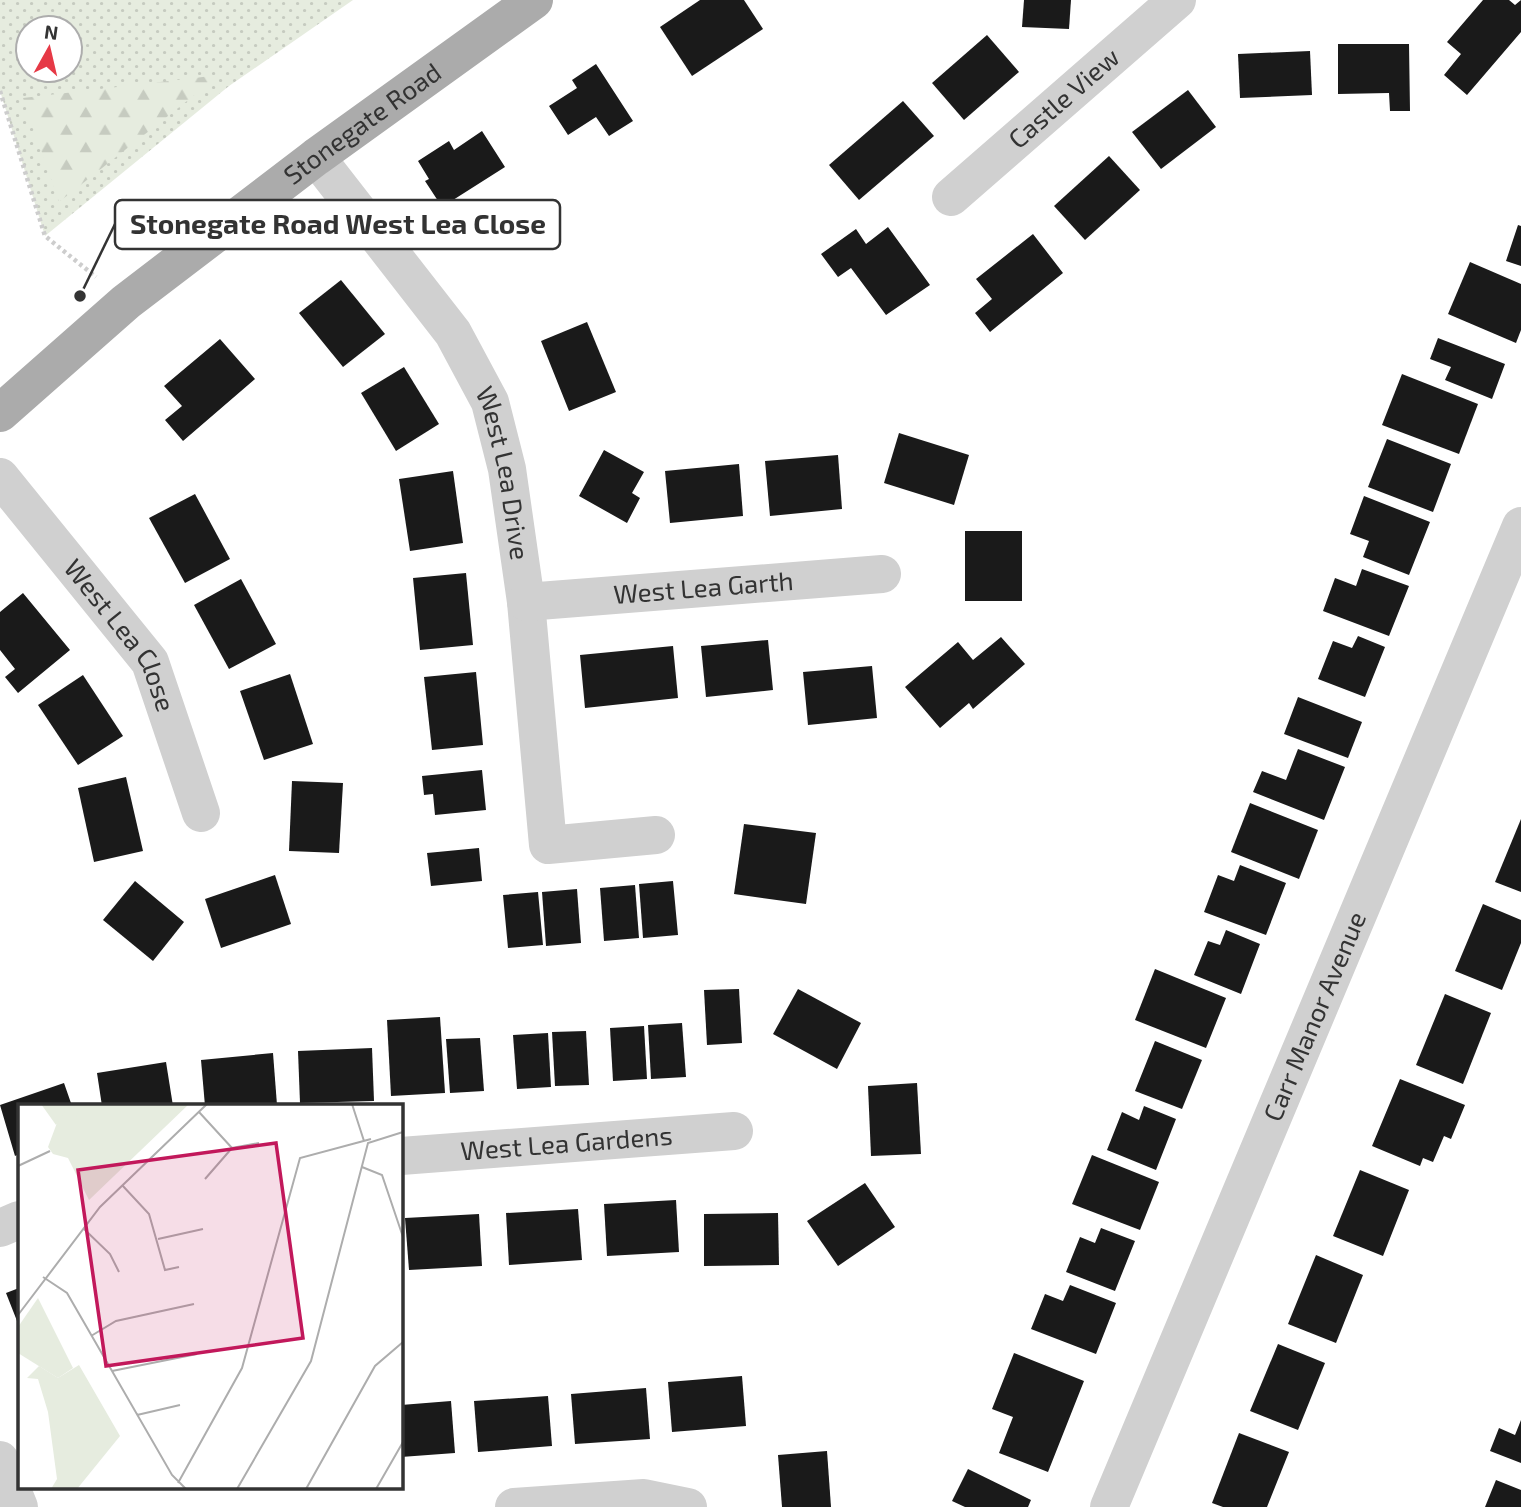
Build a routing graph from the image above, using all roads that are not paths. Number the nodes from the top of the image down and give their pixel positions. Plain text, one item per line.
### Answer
1 (534, 0) edge
2 (1177, 0) edge
3 (316, 157) junction
4 (951, 197) dead end
5 (0, 413) edge
6 (0, 477) edge
7 (1521, 526) edge
8 (882, 574) dead end
9 (526, 601) junction
10 (201, 813) dead end
11 (656, 835) dead end
12 (734, 1131) dead end
13 (402, 1156) edge
14 (18, 1220) edge
15 (0, 1228) edge
16 (0, 1460) edge
17 (19, 1507) edge
18 (514, 1507) edge
19 (688, 1507) edge
20 (1109, 1507) edge

1 - 3 main road, Stonegate Road
2 - 4 street, Castle View
3 - 5 main road, Stonegate Road
3 - 9 street, West Lea Drive
6 - 10 street, West Lea Close
7 - 20 street, Carr Manor Avenue
8 - 9 street, West Lea Garth
9 - 11 street, West Lea Drive
12 - 13 street, West Lea Gardens
14 - 15 street
16 - 17 street
18 - 19 street

